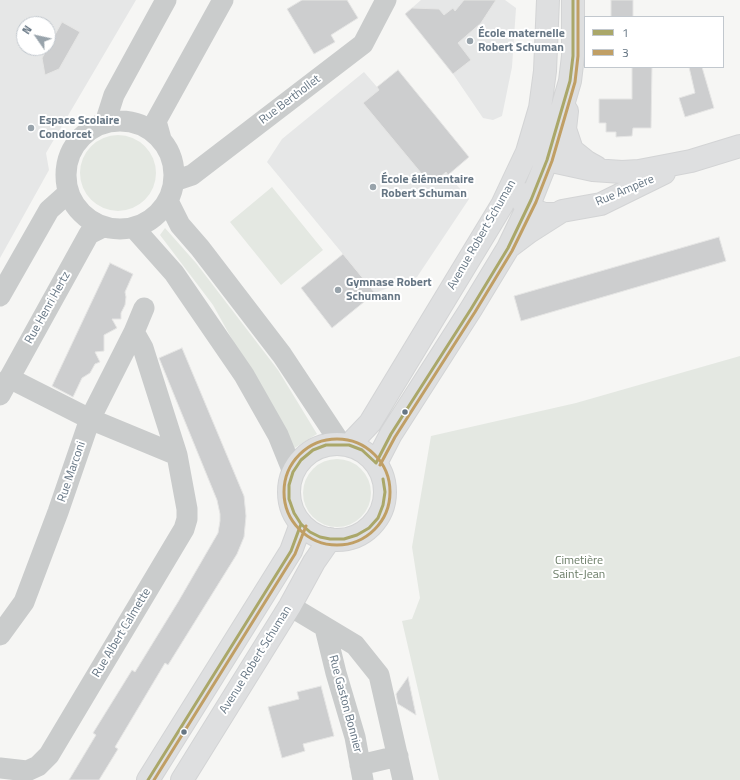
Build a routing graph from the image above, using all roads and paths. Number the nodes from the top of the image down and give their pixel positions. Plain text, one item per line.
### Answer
1 (166, 0) edge
2 (223, 0) edge
3 (386, 0) edge
4 (548, 0) edge
5 (573, 0) edge
6 (565, 97) junction
7 (105, 122) junction
8 (161, 139) junction
9 (740, 146) edge
10 (537, 156) junction
11 (691, 161) junction
12 (604, 172) junction
13 (174, 181) junction
14 (68, 193) junction
15 (168, 201) junction
16 (527, 207) junction
17 (556, 214) junction
18 (103, 227) junction
19 (134, 228) junction
20 (508, 248) junction
21 (0, 296) edge
22 (144, 308) dead end
23 (134, 332) junction
24 (5, 386) edge
25 (90, 419) junction
26 (345, 444) junction
27 (177, 455) junction
28 (376, 463) junction
29 (293, 472) junction
30 (301, 524) junction
31 (330, 539) junction
32 (290, 606) junction
33 (325, 628) junction
34 (0, 635) edge
35 (398, 756) junction
36 (0, 768) edge
37 (362, 772) edge
38 (148, 780) edge
39 (182, 780) edge
40 (403, 780) edge

1 - 7 street
2 - 8 street
3 - 13 street, Rue Berthollet
4 - 10 main road, Avenue Robert Schuman
5 - 6 main road, Avenue Robert Schuman
6 - 10 main road, Avenue Robert Schuman
6 - 12 main road
7 - 8 street
7 - 14 street
8 - 13 street
9 - 11 main road, Rue Ampère
10 - 12 main road, Rue Ampère
10 - 16 main road, Avenue Robert Schuman
10 - 26 main road, Avenue Robert Schuman
11 - 12 main road, Rue Ampère
11 - 17 main road, Rue Ampère
13 - 15 street
14 - 18 street
14 - 21 street
15 - 19 street
15 - 26 street
16 - 17 main road, Rue Ampère
16 - 20 main road, Avenue Robert Schuman
17 - 20 main road, Rue Ampère
18 - 19 street
18 - 24 street, Rue Henri Hertz
19 - 29 street
20 - 28 main road, Avenue Robert Schuman
22 - 23 street, Rue Marconi
23 - 25 street, Rue Marconi
23 - 27 street, Rue Albert Calmette
24 - 25 street
25 - 27 street
25 - 34 street, Rue Marconi
26 - 28 main road
26 - 29 main road
27 - 36 street, Rue Albert Calmette
28 - 31 main road
29 - 30 main road
30 - 31 main road
30 - 38 main road
31 - 32 main road, Avenue Robert Schuman
32 - 33 street, Rue Gaston Bonnier
32 - 39 main road, Avenue Robert Schuman
33 - 35 street, Rue Gaston Bonnier
33 - 37 street, Rue Gaston Bonnier
35 - 37 street
35 - 40 street, Rue Gaston Bonnier

